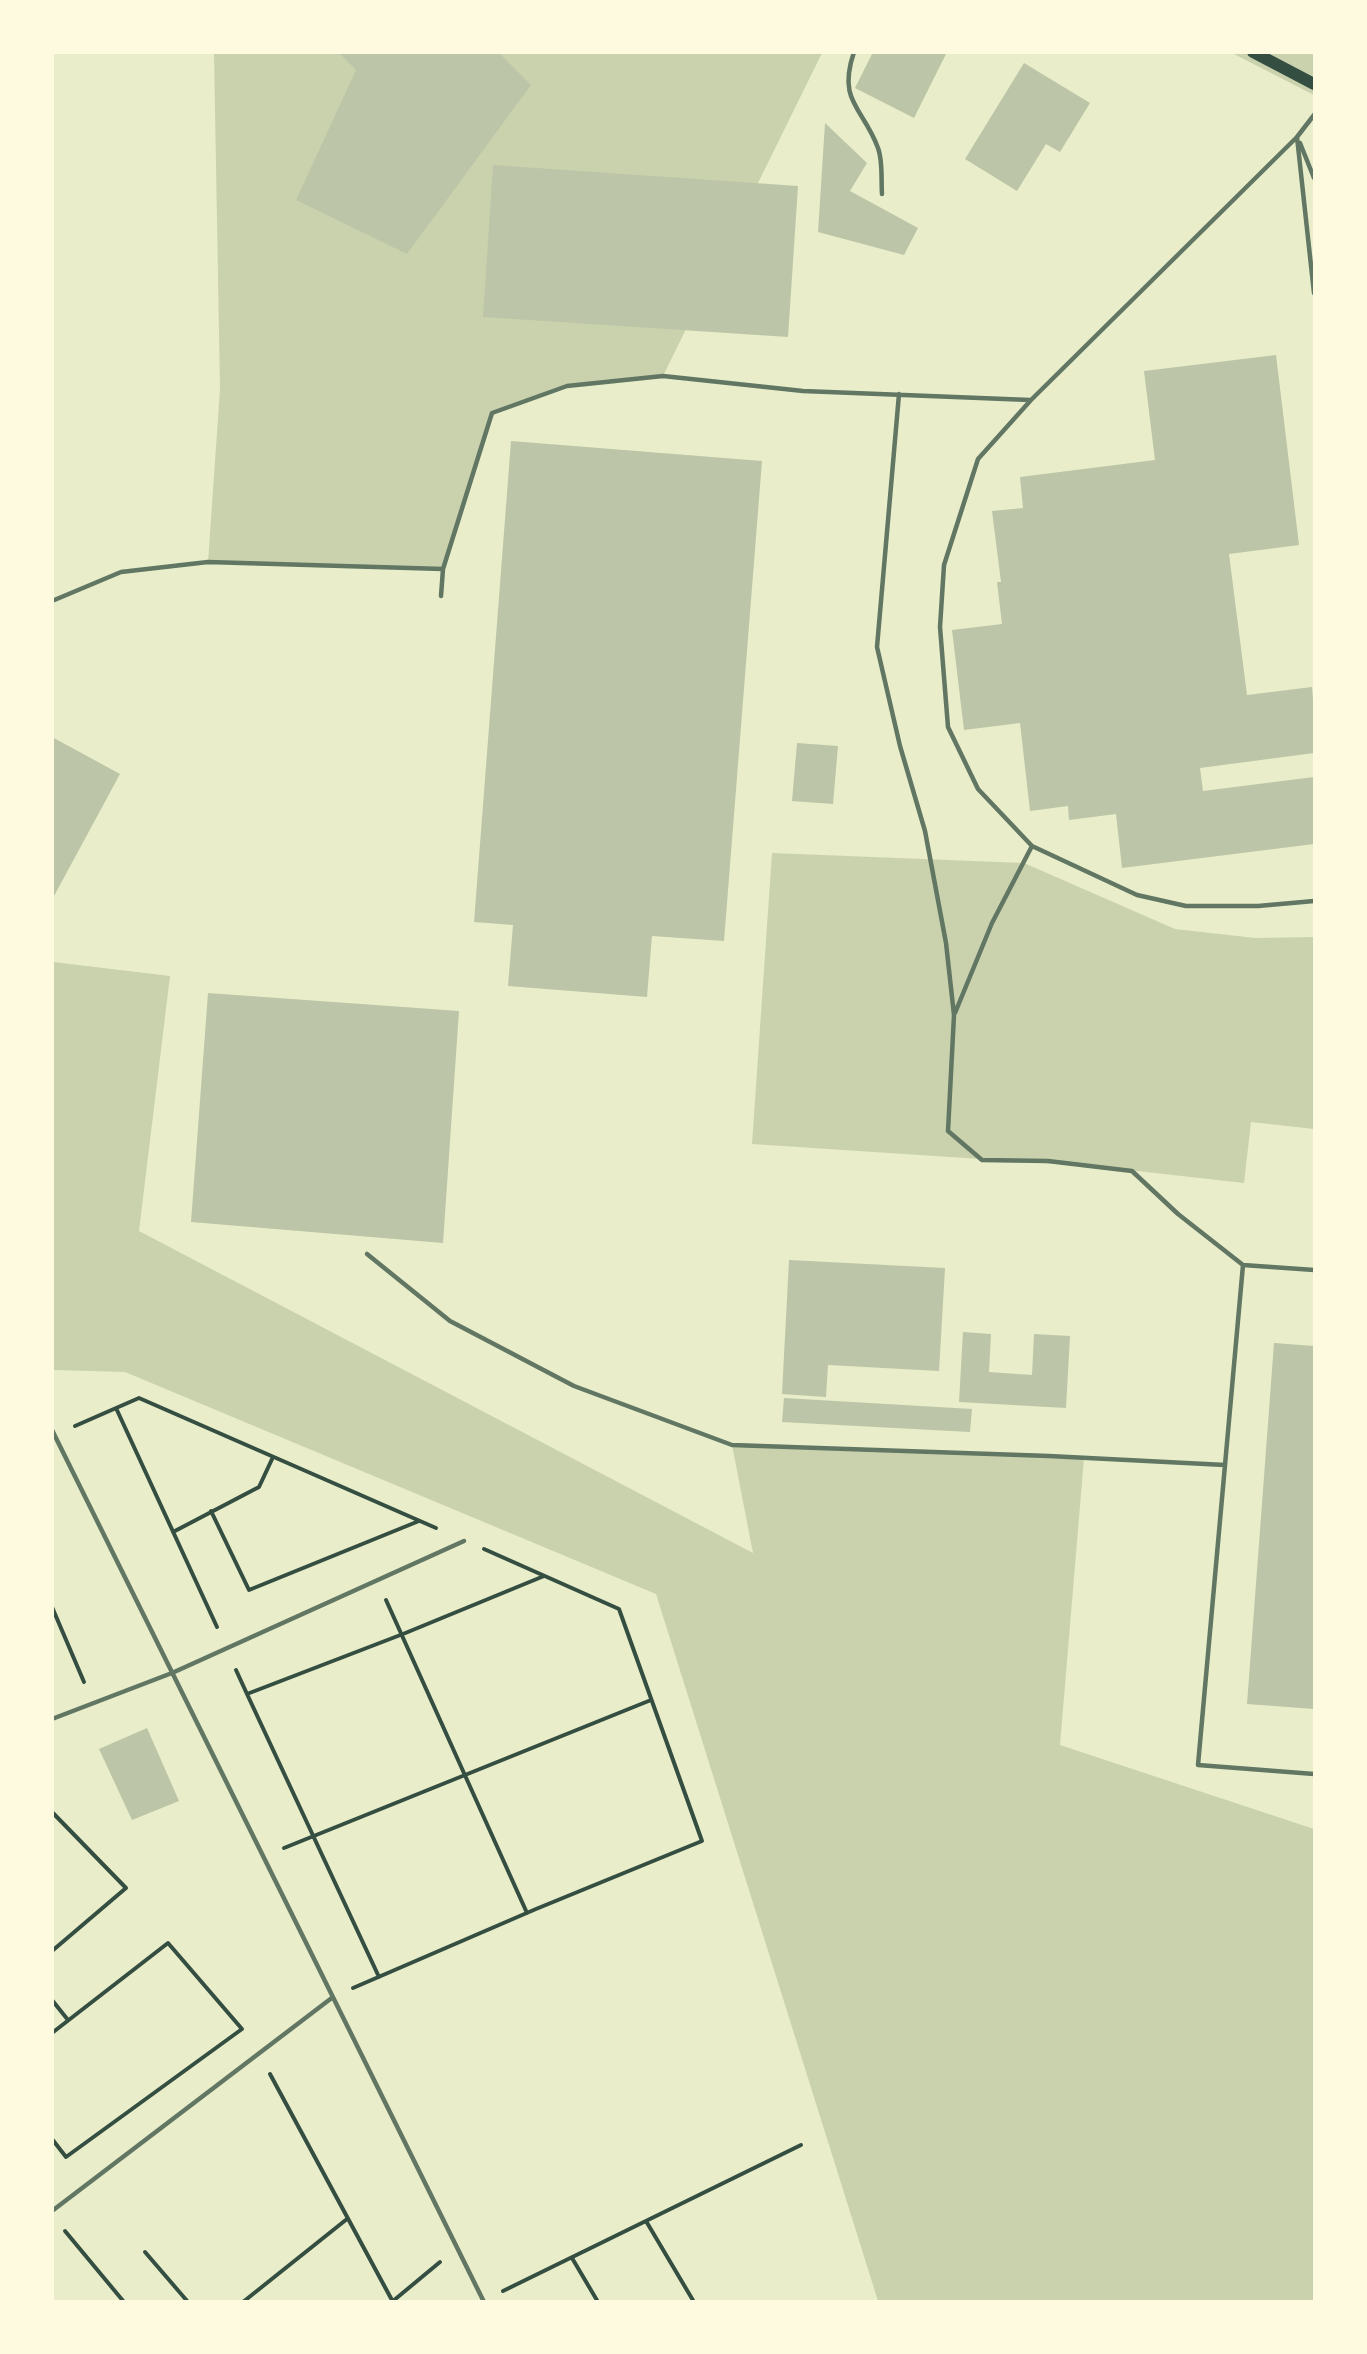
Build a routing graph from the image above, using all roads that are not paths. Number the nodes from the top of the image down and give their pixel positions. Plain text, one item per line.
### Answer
1 (854, 52) edge
2 (1253, 52) edge
3 (1314, 84) edge
4 (1314, 115) edge
5 (1297, 137) junction
6 (1314, 178) edge
7 (882, 194) dead end
8 (1314, 293) edge
9 (899, 394) junction
10 (1031, 400) junction
11 (443, 569) junction
12 (441, 596) dead end
13 (52, 601) edge
14 (1032, 846) junction
15 (1314, 901) edge
16 (954, 1015) junction
17 (367, 1254) dead end
18 (1243, 1265) junction
19 (1314, 1270) edge
20 (54, 1433) edge
21 (1225, 1465) junction
22 (464, 1541) road end
23 (172, 1673) junction
24 (52, 1719) edge
25 (1314, 1774) edge
26 (333, 1997) junction
27 (52, 2211) edge
28 (484, 2301) edge

1 - 7 lane
2 - 3 main road
4 - 5 lane
5 - 6 lane
5 - 8 lane
5 - 10 lane
9 - 10 lane
9 - 11 lane
9 - 16 lane
10 - 14 lane
11 - 12 lane
11 - 13 lane
14 - 15 lane
14 - 16 lane
16 - 18 lane
17 - 21 lane
18 - 19 lane
18 - 21 lane
20 - 23 lane
21 - 25 lane
22 - 23 lane
23 - 24 lane
23 - 26 lane
26 - 27 lane
26 - 28 lane

